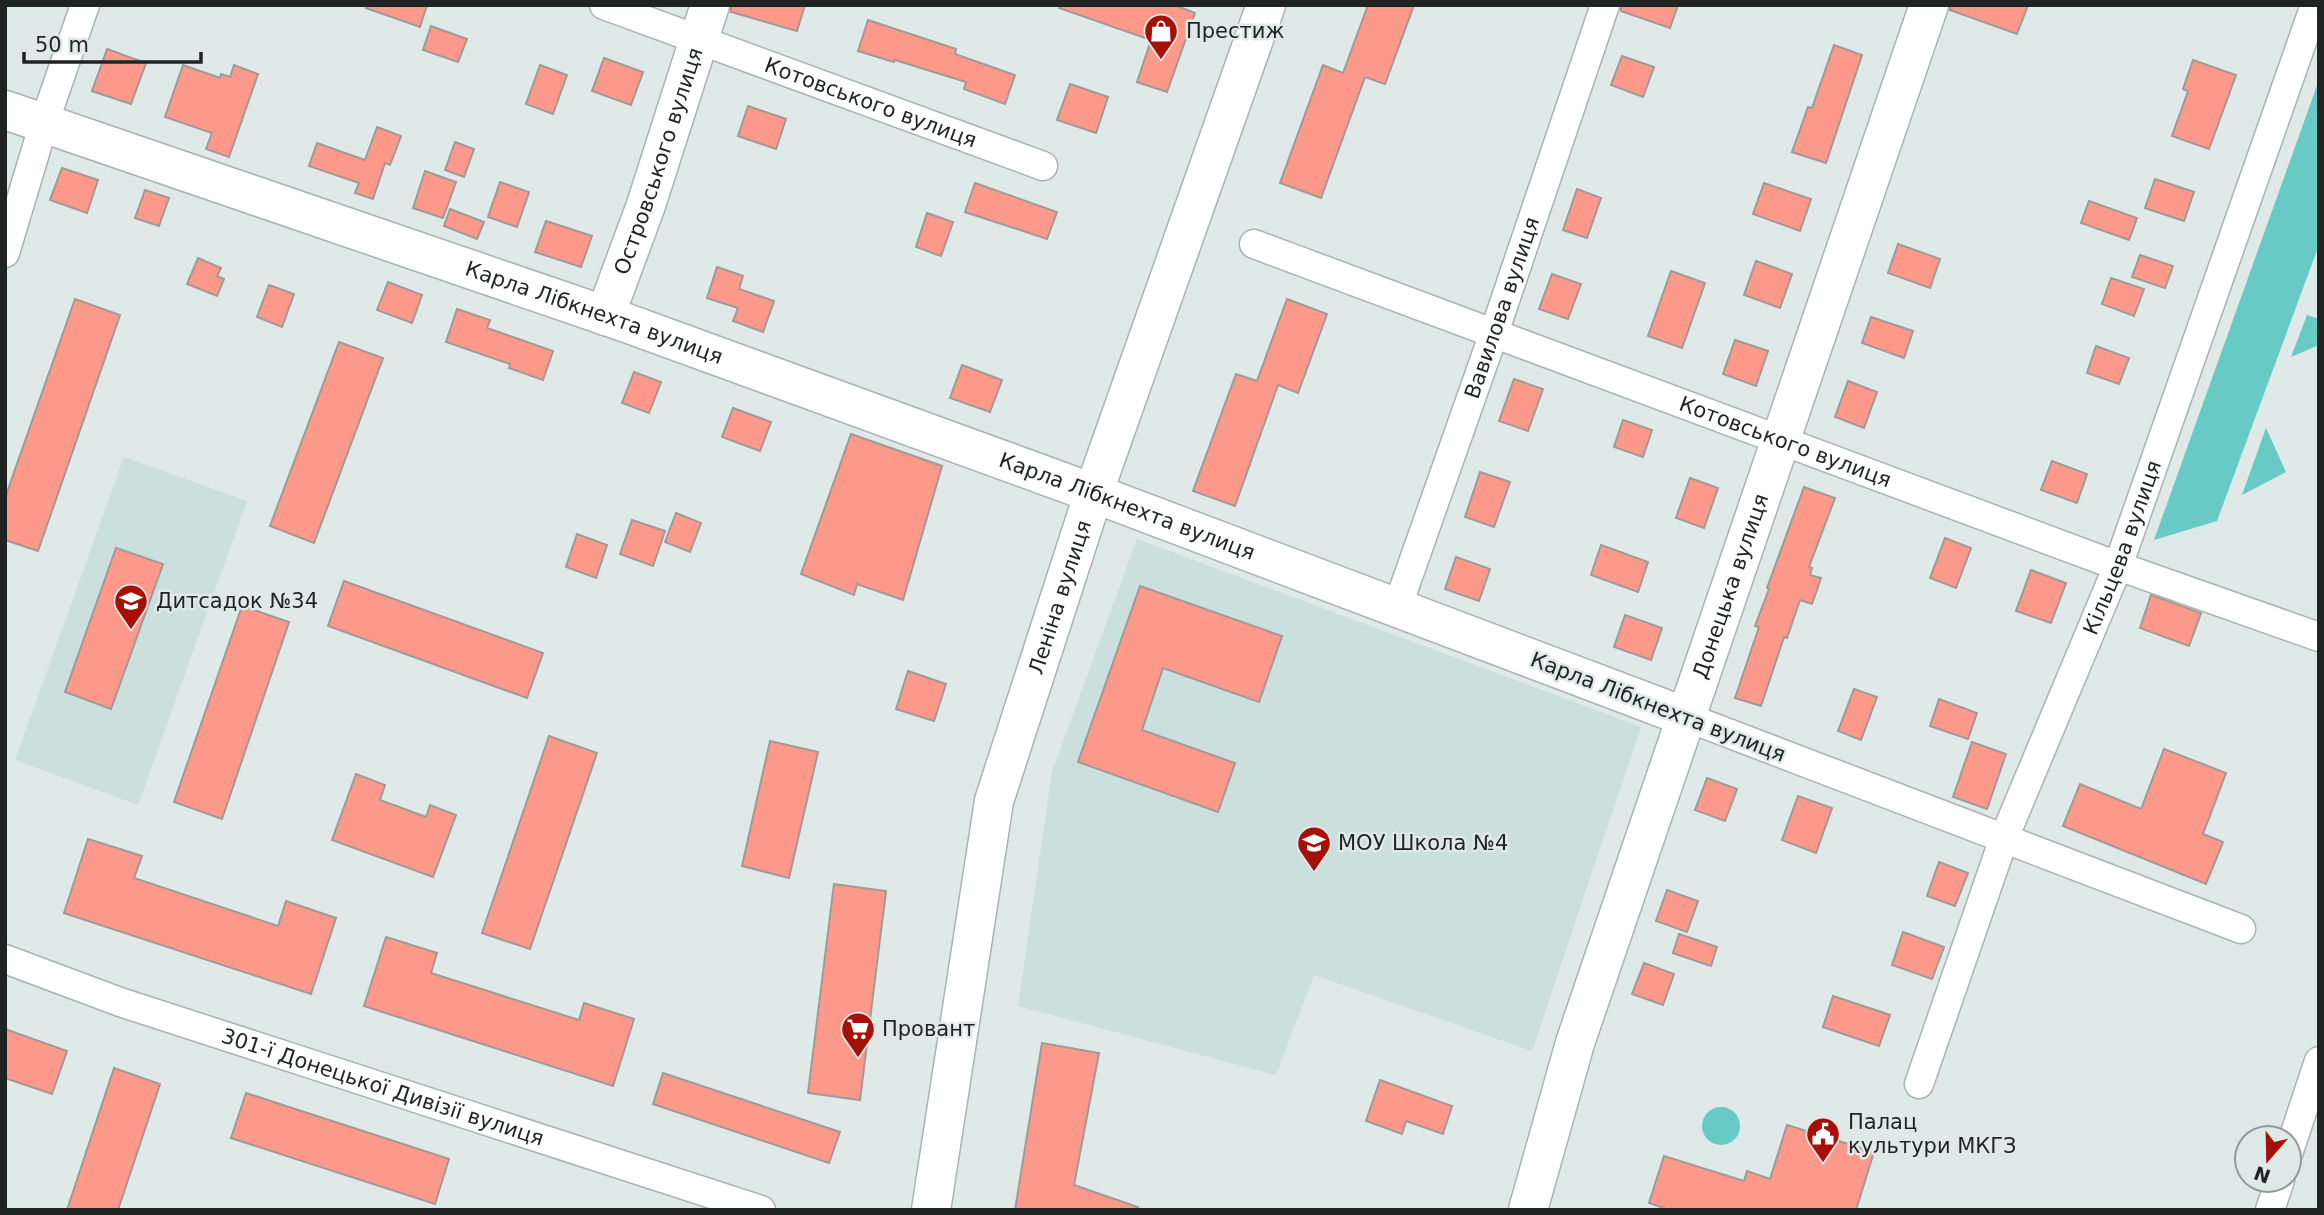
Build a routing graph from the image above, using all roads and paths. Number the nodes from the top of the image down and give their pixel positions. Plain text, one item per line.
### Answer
1 (85, 5) edge
2 (604, 5) edge
3 (1266, 5) edge
4 (1605, 5) edge
5 (1929, 5) edge
6 (2315, 5) edge
7 (704, 22) edge
8 (5, 110) edge
9 (44, 123) junction
10 (1043, 166) dead end
11 (1254, 244) dead end
12 (5, 253) edge
13 (605, 316) junction
14 (1494, 333) junction
15 (1780, 440) junction
16 (1093, 493) junction
17 (2118, 566) junction
18 (1397, 608) junction
19 (2319, 637) edge
20 (1686, 717) junction
21 (2004, 838) junction
22 (2241, 929) dead end
23 (5, 959) edge
24 (2319, 1061) edge
25 (1919, 1084) dead end
26 (2298, 1124) edge
27 (761, 1210) edge
28 (931, 1210) edge
29 (1528, 1210) edge

1 - 9 street
2 - 7 street, Котовського вулиця
3 - 16 street, Леніна вулиця
4 - 14 street, Вавилова вулиця
5 - 15 street, Донецька вулиця
6 - 17 street, Кільцева вулиця
7 - 10 street, Котовського вулиця
7 - 13 street, Островського вулиця
8 - 9 street, Карла Лібкнехта вулиця
9 - 12 street
9 - 13 street, Карла Лібкнехта вулиця
11 - 14 street, Котовського вулиця
13 - 16 street, Карла Лібкнехта вулиця
14 - 15 street, Котовського вулиця
14 - 18 street, Вавилова вулиця
15 - 17 street, Котовського вулиця
15 - 20 street, Донецька вулиця
16 - 18 street, Карла Лібкнехта вулиця
16 - 28 street, Леніна вулиця
17 - 19 street, Котовського вулиця
17 - 21 street, Кільцева вулиця
18 - 20 street, Карла Лібкнехта вулиця
20 - 21 street, Карла Лібкнехта вулиця
20 - 29 street, Донецька вулиця
21 - 22 street, Карла Лібкнехта вулиця
21 - 25 street, Кільцева вулиця
23 - 27 street, 301-ї Донецької Дивізії вулиця
24 - 26 street

